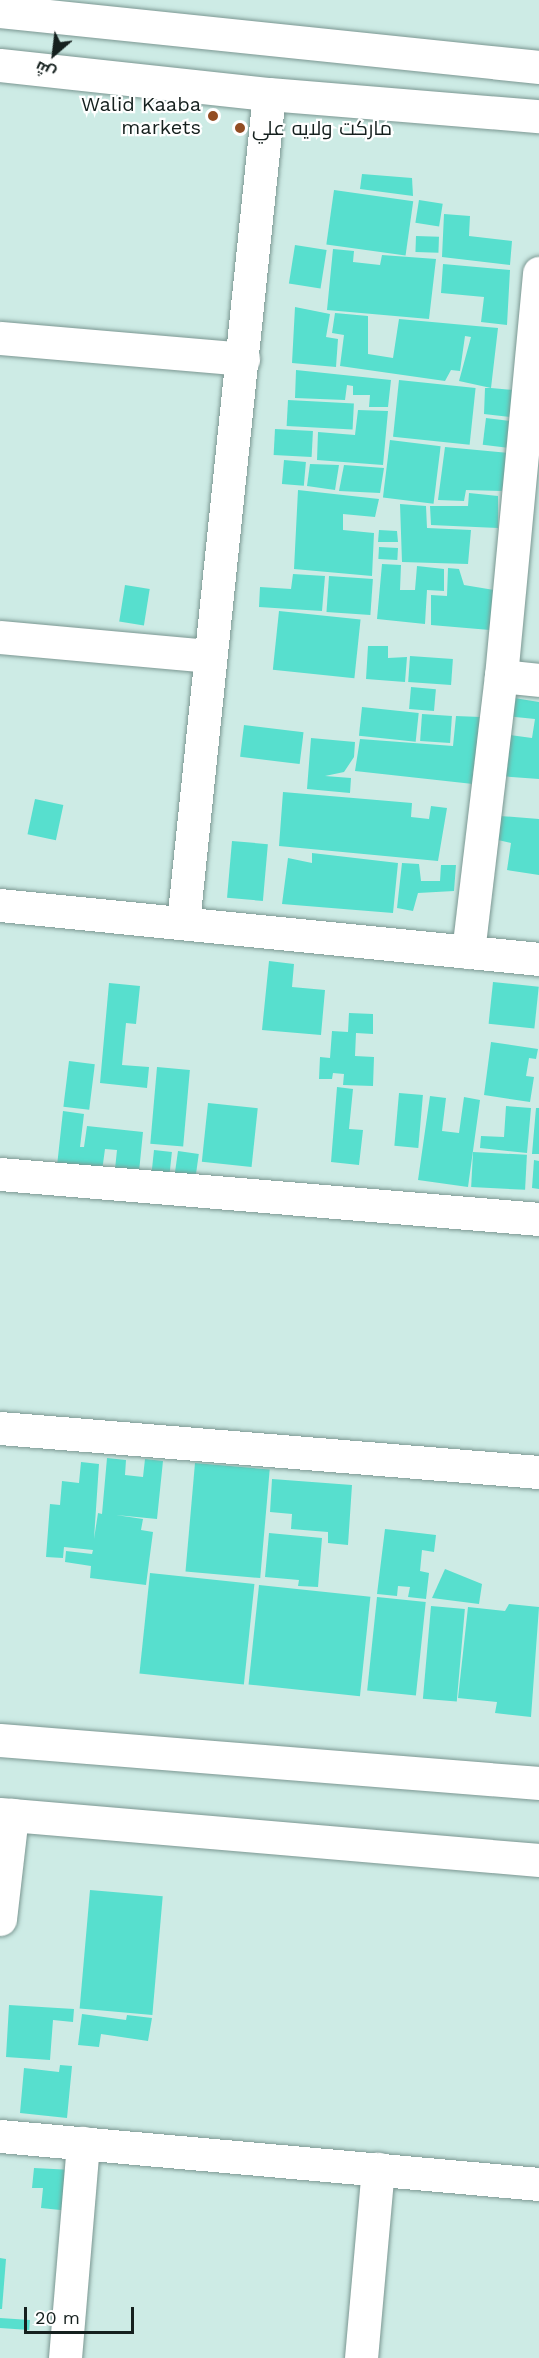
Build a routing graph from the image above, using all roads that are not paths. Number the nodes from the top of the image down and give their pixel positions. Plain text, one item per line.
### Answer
1 (0, 11) edge
2 (0, 65) edge
3 (539, 67) edge
4 (269, 94) junction
5 (539, 116) edge
6 (539, 273) edge
7 (0, 338) edge
8 (243, 359) junction
9 (533, 393) edge
10 (0, 637) edge
11 (208, 656) junction
12 (501, 676) junction
13 (539, 680) edge
14 (0, 905) edge
15 (183, 923) junction
16 (468, 952) junction
17 (539, 959) edge
18 (0, 1174) edge
19 (539, 1219) edge
20 (0, 1428) edge
21 (539, 1472) edge
22 (0, 1740) edge
23 (539, 1783) edge
24 (6, 1814) edge
25 (539, 1860) edge
26 (0, 1919) edge
27 (0, 2136) edge
28 (83, 2143) junction
29 (378, 2169) junction
30 (539, 2184) edge
31 (65, 2358) edge
32 (361, 2358) edge

1 - 3 street
2 - 4 street
4 - 5 street
4 - 8 street
6 - 9 street
7 - 8 street
8 - 11 street
9 - 12 street
10 - 11 street
11 - 15 street
12 - 13 street
12 - 16 street
14 - 15 street
15 - 16 street
16 - 17 street
18 - 19 street
20 - 21 street
22 - 23 street
24 - 25 street
24 - 26 street
27 - 28 street
28 - 29 street
28 - 31 street
29 - 30 street
29 - 32 street

